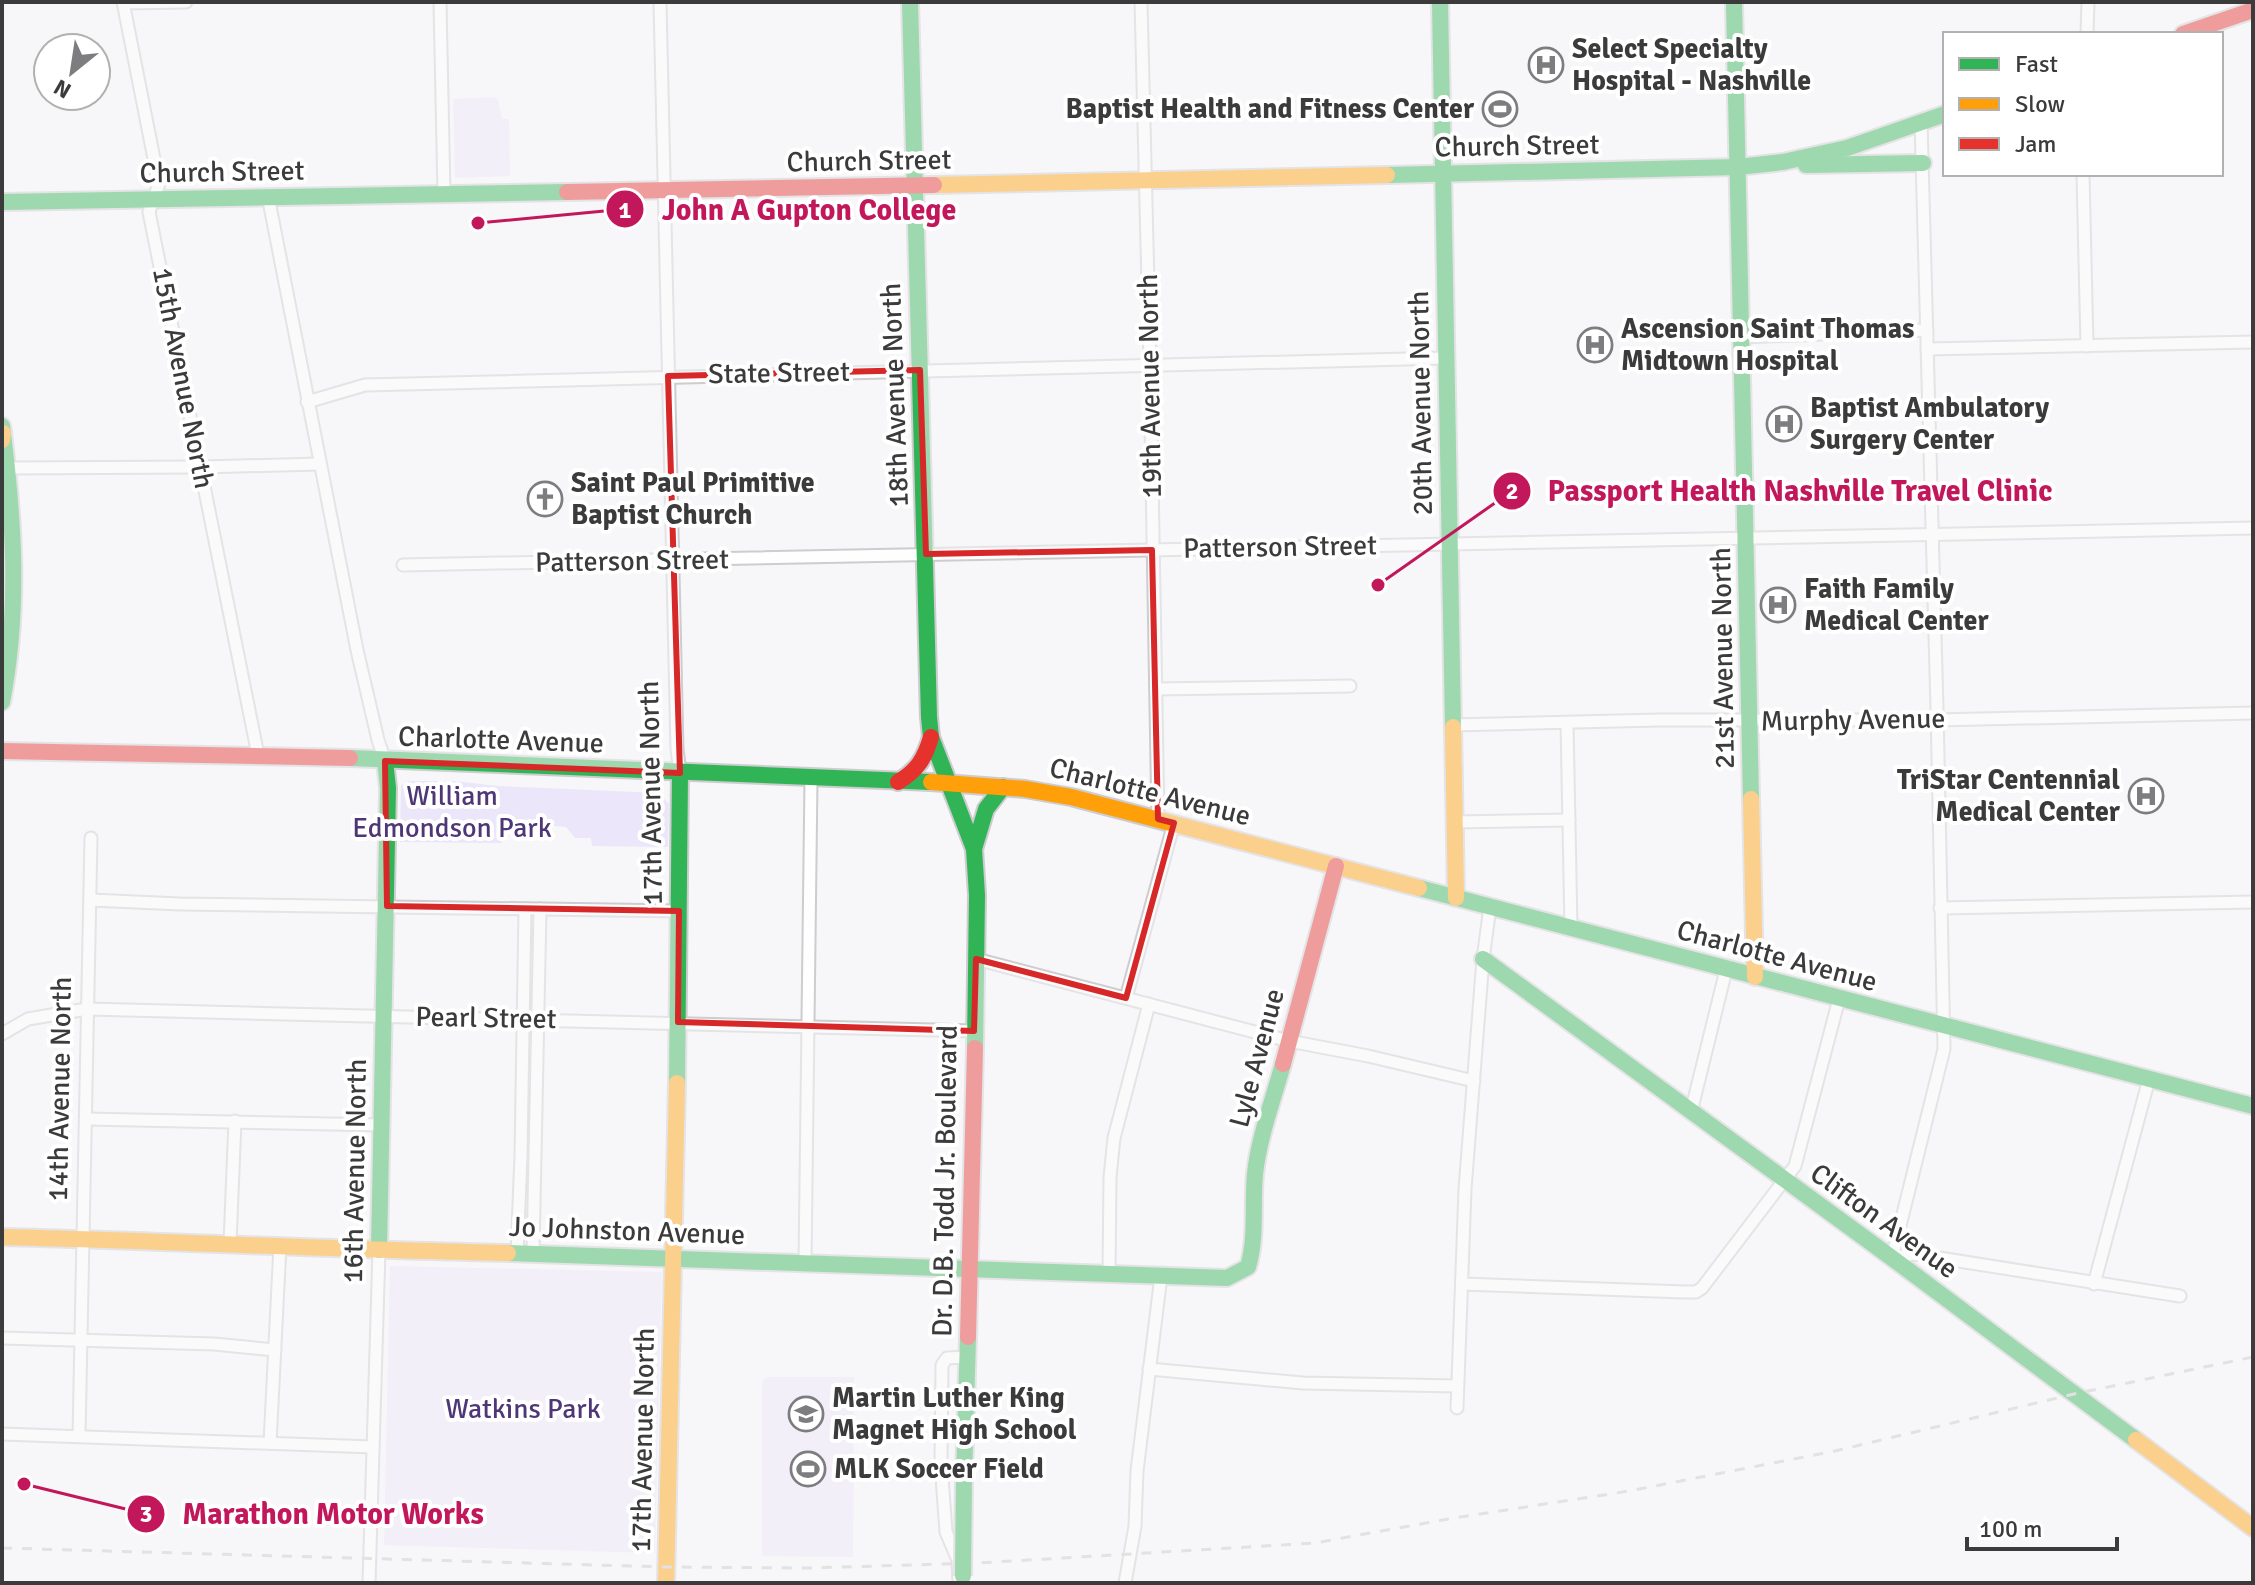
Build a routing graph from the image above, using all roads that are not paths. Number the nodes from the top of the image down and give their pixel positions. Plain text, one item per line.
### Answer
1 (124, 2) edge
2 (186, 2) edge
3 (440, 2) edge
4 (660, 2) edge
5 (910, 2) edge
6 (1141, 2) edge
7 (1440, 2) edge
8 (1734, 2) edge
9 (2088, 2) edge
10 (2253, 10) edge
11 (2087, 32) edge
12 (2189, 32) edge
13 (1943, 115) edge
14 (1921, 122) junction
15 (1923, 163) junction
16 (1761, 165) junction
17 (1738, 167) junction
18 (1443, 174) junction
19 (2083, 176) edge
20 (1145, 180) junction
21 (914, 186) junction
22 (663, 191) junction
23 (444, 194) junction
24 (268, 196) junction
25 (154, 198) junction
26 (2, 202) edge
27 (1927, 330) junction
28 (1742, 337) junction
29 (2253, 342) edge
30 (2087, 346) junction
31 (1927, 349) junction
32 (1446, 358) junction
33 (1150, 365) junction
34 (920, 370) junction
35 (668, 376) junction
36 (307, 402) junction
37 (2, 432) edge
38 (319, 464) junction
39 (201, 467) junction
40 (7, 468) junction
41 (2253, 528) edge
42 (1932, 533) junction
43 (1746, 537) junction
44 (1449, 543) junction
45 (1152, 550) junction
46 (926, 554) junction
47 (673, 560) junction
48 (403, 565) dead end
49 (1350, 686) dead end
50 (1156, 689) junction
51 (2, 702) edge
52 (2253, 713) edge
53 (1937, 720) junction
54 (1751, 722) junction
55 (1567, 723) junction
56 (1453, 725) junction
57 (931, 737) junction
58 (2, 751) edge
59 (258, 755) junction
60 (385, 761) junction
61 (680, 773) junction
62 (811, 779) junction
63 (898, 782) junction
64 (950, 783) junction
65 (1003, 787) junction
66 (1569, 820) junction
67 (1166, 821) junction
68 (1455, 822) junction
69 (91, 838) dead end
70 (974, 849) junction
71 (1336, 866) junction
72 (1456, 898) junction
73 (91, 900) junction
74 (2253, 902) edge
75 (387, 906) junction
76 (1490, 907) junction
77 (1940, 908) junction
78 (525, 909) junction
79 (540, 909) junction
80 (679, 911) junction
81 (1571, 928) junction
82 (976, 959) junction
83 (1483, 959) junction
84 (1726, 970) junction
85 (1755, 977) junction
86 (1126, 998) junction
87 (1839, 999) junction
88 (1149, 1004) junction
89 (87, 1009) junction
90 (384, 1016) junction
91 (522, 1019) junction
92 (539, 1019) junction
93 (678, 1022) junction
94 (1943, 1025) junction
95 (808, 1027) junction
96 (974, 1031) junction
97 (2, 1034) edge
98 (1289, 1041) junction
99 (2149, 1079) junction
100 (1474, 1081) junction
101 (2253, 1106) edge
102 (1691, 1112) junction
103 (86, 1119) junction
104 (235, 1121) junction
105 (382, 1125) junction
106 (1784, 1181) junction
107 (2, 1237) edge
108 (83, 1240) junction
109 (230, 1243) junction
110 (280, 1246) junction
111 (379, 1250) junction
112 (525, 1253) junction
113 (674, 1258) junction
114 (1892, 1258) junction
115 (805, 1264) junction
116 (1248, 1267) joint
117 (971, 1269) junction
118 (1109, 1273) junction
119 (1161, 1276) junction
120 (1462, 1284) junction
121 (2094, 1284) junction
122 (2180, 1296) dead end
123 (2, 1338) edge
124 (81, 1340) junction
125 (275, 1350) junction
126 (968, 1357) junction
127 (1149, 1369) junction
128 (1457, 1386) junction
129 (1457, 1408) dead end
130 (2, 1434) edge
131 (79, 1436) junction
132 (270, 1443) junction
133 (373, 1447) junction
134 (2253, 1528) edge
135 (369, 1583) edge
136 (666, 1583) edge
137 (961, 1583) edge
138 (1125, 1583) edge

1 - 2 street
1 - 25 street, 15th Avenue North
3 - 23 street
4 - 22 street, 17th Avenue North
5 - 21 main road, 18th Avenue North
6 - 20 street, 19th Avenue North
7 - 18 main road, 20th Avenue North
8 - 17 main road, 21st Avenue North
9 - 11 street
10 - 12 main road
13 - 14 main road
14 - 15 street
14 - 16 main road
15 - 16 main road
15 - 27 street
16 - 17 main road, Church Street
17 - 18 main road, Church Street
17 - 28 main road, 21st Avenue North
18 - 20 main road, Church Street
18 - 32 main road, 20th Avenue North
19 - 30 street
20 - 21 main road, Church Street
20 - 33 street, 19th Avenue North
21 - 22 main road, Church Street
21 - 34 main road, 18th Avenue North
22 - 23 main road, Church Street
22 - 35 street, 17th Avenue North
23 - 24 main road, Church Street
24 - 25 main road, Church Street
24 - 36 street
25 - 26 main road, Church Street
25 - 39 street, 15th Avenue North
27 - 28 street
27 - 31 street
28 - 43 main road, 21st Avenue North
29 - 30 street
30 - 31 street
31 - 42 street
32 - 33 street, State Street
32 - 44 main road, 20th Avenue North
33 - 34 street, State Street
33 - 45 street, 19th Avenue North
34 - 35 street, State Street
34 - 46 main road, 18th Avenue North
35 - 36 street, State Street
35 - 47 street, 17th Avenue North
36 - 38 street
37 - 40 main road
38 - 39 street
38 - 60 street
39 - 40 street
39 - 59 street, 15th Avenue North
40 - 51 main road
41 - 42 street, Patterson Street
42 - 43 street, Patterson Street
42 - 53 street
43 - 44 street, Patterson Street
43 - 54 main road, 21st Avenue North
44 - 45 street, Patterson Street
44 - 56 main road, 20th Avenue North
45 - 46 street, Patterson Street
45 - 50 street, 19th Avenue North
46 - 47 street, Patterson Street
46 - 57 main road, 18th Avenue North
47 - 48 street, Patterson Street
47 - 61 street, 17th Avenue North
49 - 50 street
50 - 67 street, 19th Avenue North
52 - 53 street, Murphy Avenue
53 - 54 street, Murphy Avenue
53 - 77 street
54 - 55 street, Murphy Avenue
54 - 85 main road, 21st Avenue North
55 - 56 street, Murphy Avenue
55 - 66 street
56 - 68 main road, 20th Avenue North
57 - 63 main road
57 - 64 main road, 18th Avenue North
58 - 59 main road, Charlotte Avenue
59 - 60 main road, Charlotte Avenue
60 - 61 main road, Charlotte Avenue
60 - 75 main road, 16th Avenue North
61 - 62 main road, Charlotte Avenue
61 - 80 main road, 17th Avenue North
62 - 63 main road, Charlotte Avenue
62 - 95 street
63 - 64 main road, Charlotte Avenue
64 - 65 main road, Charlotte Avenue
64 - 70 main road, Dr. D.B. Todd Jr. Boulevard
65 - 67 main road, Charlotte Avenue
65 - 70 main road
66 - 68 street
66 - 81 street
67 - 71 main road, Charlotte Avenue
67 - 86 street, 19th Avenue North
68 - 72 main road, 20th Avenue North
69 - 73 street, 14th Avenue North
70 - 82 main road, Dr. D.B. Todd Jr. Boulevard
71 - 72 main road, Charlotte Avenue
71 - 98 main road, Lyle Avenue
72 - 76 main road, Charlotte Avenue
73 - 75 street
73 - 89 street, 14th Avenue North
74 - 77 street
75 - 78 street
75 - 90 main road, 16th Avenue North
76 - 81 main road, Charlotte Avenue
76 - 83 street
77 - 94 street
78 - 79 street
78 - 91 street
79 - 80 street
79 - 92 street
80 - 93 main road, 17th Avenue North
81 - 84 main road, Charlotte Avenue
82 - 86 street
82 - 96 main road, Dr. D.B. Todd Jr. Boulevard
83 - 100 street
83 - 102 main road, Clifton Avenue
84 - 85 main road, Charlotte Avenue
84 - 102 street
85 - 87 main road, Charlotte Avenue
86 - 88 street
87 - 94 main road, Charlotte Avenue
87 - 106 street
88 - 98 street
88 - 118 street
89 - 90 street, Pearl Street
89 - 97 street, Pearl Street
89 - 103 street, 14th Avenue North
90 - 91 street, Pearl Street
90 - 105 main road, 16th Avenue North
91 - 92 street, Pearl Street
91 - 112 street
92 - 93 street, Pearl Street
92 - 112 street
93 - 95 street, Pearl Street
93 - 113 main road, 17th Avenue North
94 - 99 main road, Charlotte Avenue
94 - 114 street
95 - 96 street, Pearl Street
95 - 115 street
96 - 117 main road, Dr. D.B. Todd Jr. Boulevard
98 - 100 street
98 - 116 main road, Lyle Avenue
99 - 101 main road, Charlotte Avenue
99 - 121 street
100 - 120 street
102 - 106 main road, Clifton Avenue
103 - 104 street
103 - 108 street, 14th Avenue North
104 - 105 street
104 - 109 street
105 - 111 main road, 16th Avenue North
106 - 114 main road, Clifton Avenue
106 - 120 street
107 - 108 main road, Jo Johnston Avenue
108 - 109 main road, Jo Johnston Avenue
108 - 124 street, 14th Avenue North
109 - 110 main road, Jo Johnston Avenue
110 - 111 main road, Jo Johnston Avenue
110 - 125 street
111 - 112 main road, Jo Johnston Avenue
111 - 133 street, 16th Avenue North
112 - 113 main road, Jo Johnston Avenue
113 - 115 main road, Jo Johnston Avenue
113 - 136 main road, 17th Avenue North
114 - 121 street
114 - 134 main road, Clifton Avenue
115 - 117 main road, Jo Johnston Avenue
116 - 119 main road, Jo Johnston Avenue
117 - 118 main road, Jo Johnston Avenue
117 - 126 main road, Dr. D.B. Todd Jr. Boulevard
118 - 119 main road, Jo Johnston Avenue
119 - 127 street
120 - 128 street
121 - 122 street
123 - 124 street
124 - 125 street
124 - 131 street, 14th Avenue North
125 - 132 street
126 - 137 main road, Dr. D.B. Todd Jr. Boulevard, bridge
126 - 137 street
127 - 128 street
127 - 138 street
128 - 129 street
130 - 131 street
131 - 132 street
132 - 133 street
133 - 135 street, 16th Avenue North

